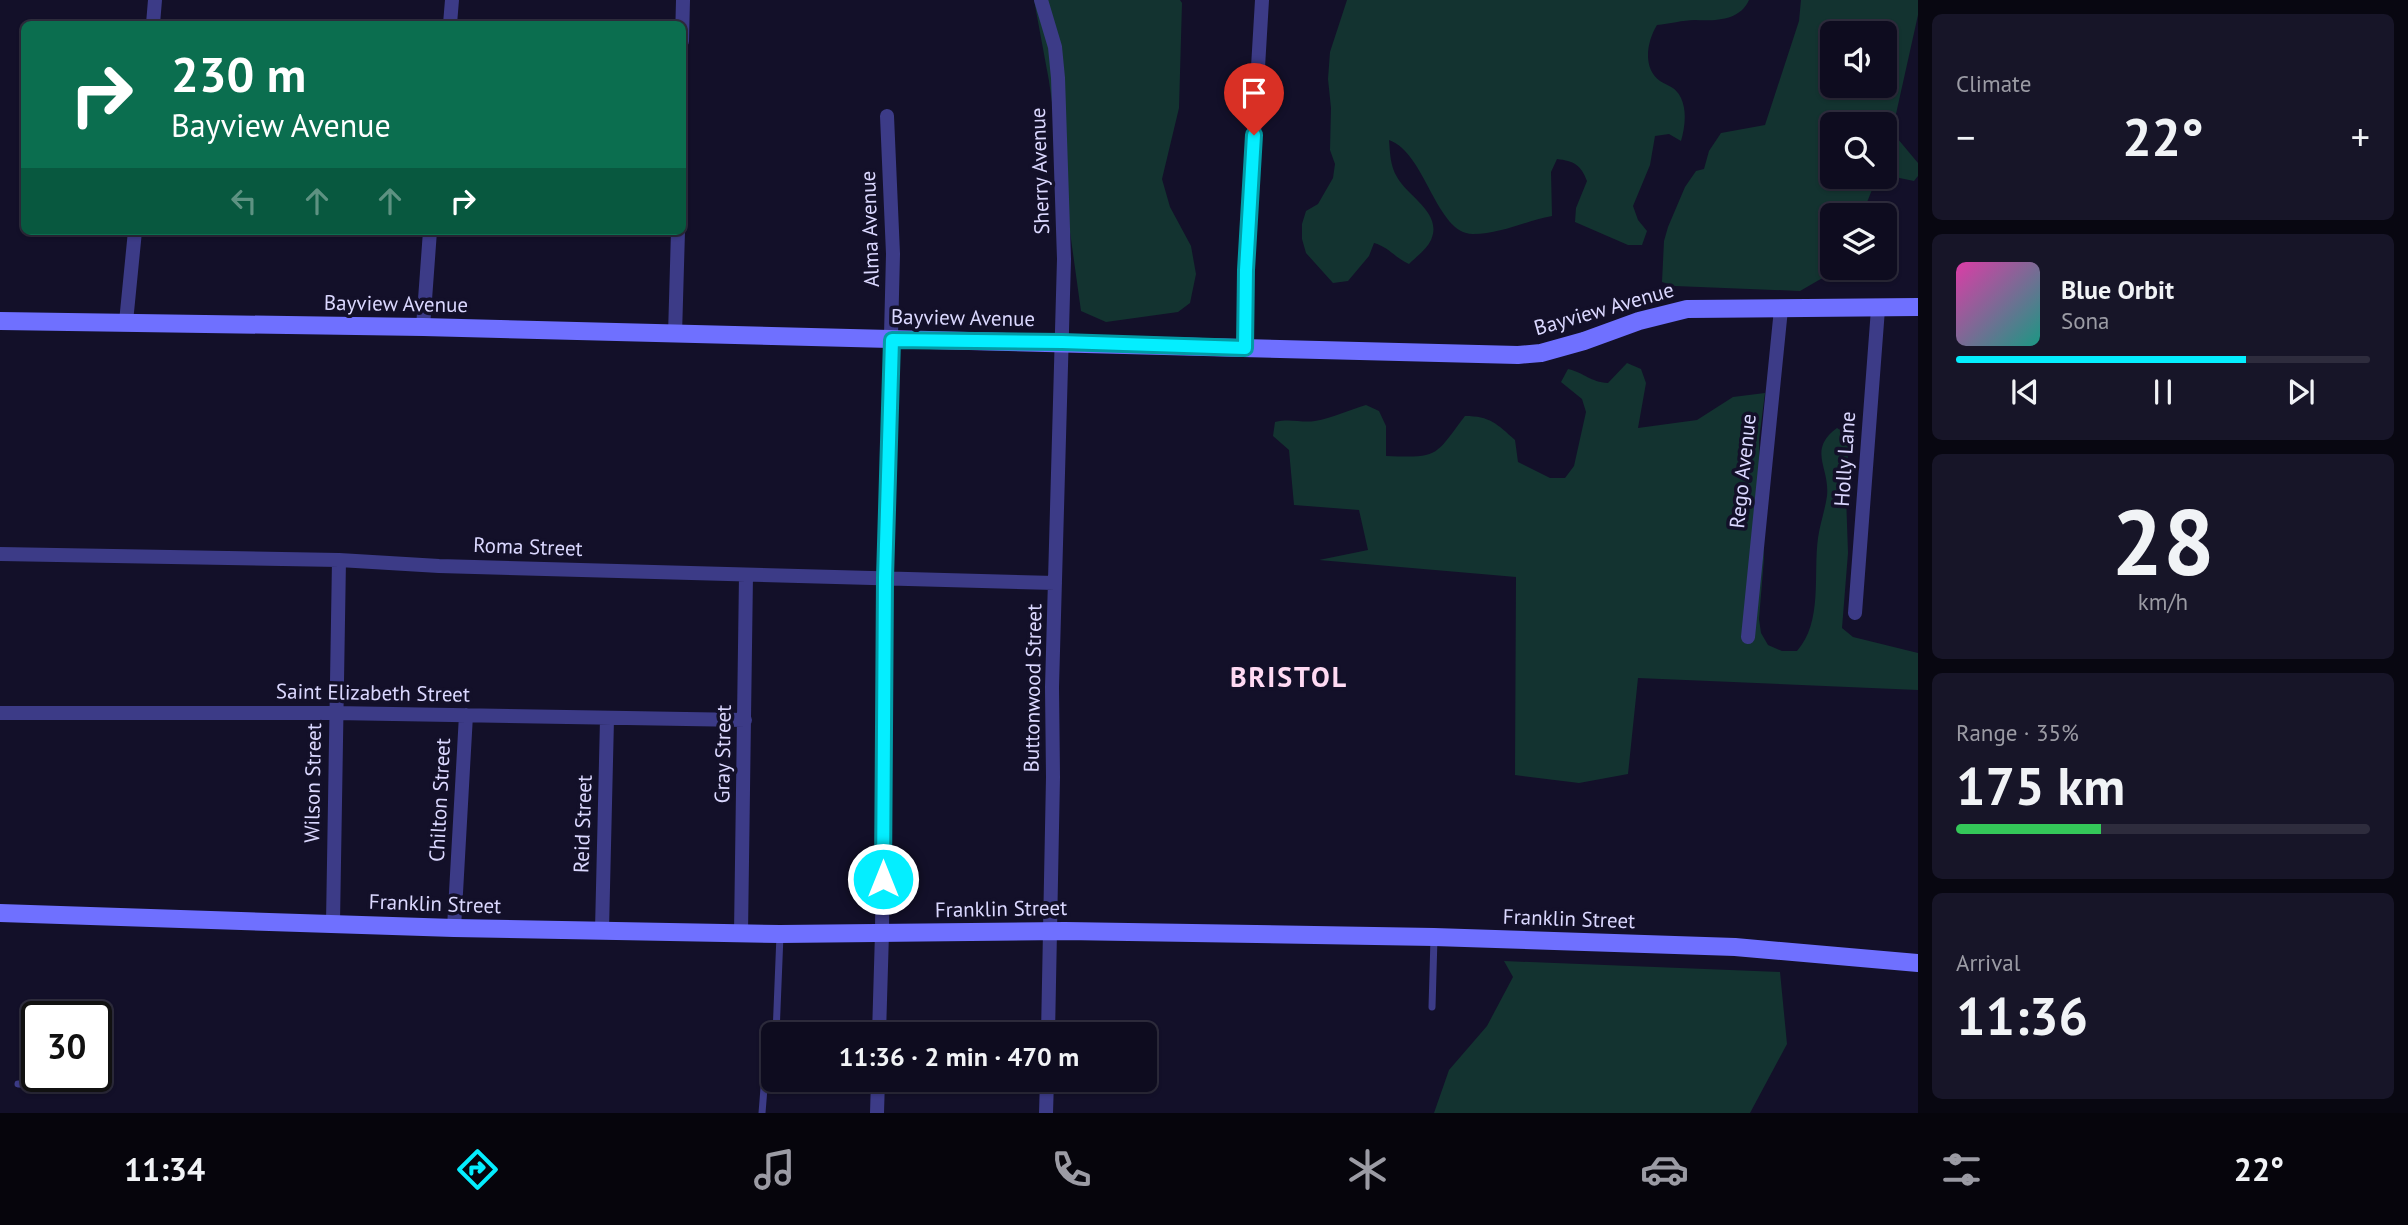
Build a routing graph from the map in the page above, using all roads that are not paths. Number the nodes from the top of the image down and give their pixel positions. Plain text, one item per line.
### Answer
1 (155, 0) edge
2 (452, 0) edge
3 (683, 0) edge
4 (1041, 0) edge
5 (1047, 0) edge
6 (1262, 0) edge
7 (1046, 18) junction
8 (153, 21) edge
9 (450, 21) edge
10 (682, 21) edge
11 (887, 116) dead end
12 (135, 235) edge
13 (430, 235) edge
14 (677, 235) edge
15 (1918, 307) edge
16 (1781, 309) junction
17 (1878, 309) junction
18 (0, 321) edge
19 (126, 323) junction
20 (423, 327) junction
21 (675, 335) junction
22 (892, 340) junction
23 (1062, 342) junction
24 (1245, 348) junction
25 (0, 554) edge
26 (338, 560) junction
27 (746, 575) junction
28 (885, 578) junction
29 (1055, 583) junction
30 (1855, 613) dead end
31 (1748, 638) dead end
32 (0, 713) edge
33 (335, 713) junction
34 (466, 715) junction
35 (607, 719) junction
36 (745, 720) junction
37 (0, 913) edge
38 (333, 923) junction
39 (454, 929) junction
40 (602, 929) junction
41 (1050, 931) junction
42 (741, 933) junction
43 (882, 933) junction
44 (780, 934) junction
45 (1434, 937) junction
46 (1918, 963) edge
47 (1432, 1007) dead end
48 (776, 1022) edge
49 (879, 1022) edge
50 (1048, 1022) edge
51 (18, 1084) dead end
52 (21, 1084) edge
53 (764, 1092) edge
54 (878, 1092) edge
55 (1047, 1092) edge
56 (762, 1113) edge
57 (877, 1113) edge
58 (1046, 1113) edge

1 - 8 street
2 - 9 street
3 - 10 street
4 - 7 street, Sherry Avenue
5 - 7 lane
6 - 24 street
7 - 23 street, Sherry Avenue
11 - 22 street, Alma Avenue
12 - 19 street
13 - 20 street
14 - 21 street
15 - 17 main road, Bayview Avenue
16 - 17 main road, Bayview Avenue
16 - 24 main road, Bayview Avenue
16 - 31 street, Rego Avenue
17 - 30 street, Holly Lane
18 - 19 main road, Bayview Avenue
19 - 20 main road, Bayview Avenue
20 - 21 main road, Bayview Avenue
21 - 22 main road, Bayview Avenue
22 - 23 main road, Bayview Avenue
22 - 28 street, Alma Avenue
23 - 24 main road, Bayview Avenue
23 - 29 street, Buttonwood Street
25 - 26 street, Roma Street
26 - 27 street, Roma Street
26 - 33 street, Wilson Street
27 - 28 street, Roma Street
27 - 36 street, Gray Street
28 - 29 street, Roma Street
28 - 43 street, Alma Avenue
29 - 41 street, Buttonwood Street
32 - 33 street, Saint Elizabeth Street
33 - 34 street, Saint Elizabeth Street
33 - 38 street, Wilson Street
34 - 35 street, Saint Elizabeth Street
34 - 39 street, Chilton Street
35 - 36 street, Saint Elizabeth Street
35 - 40 street, Reid Street
36 - 42 street, Gray Street
37 - 38 main road, Franklin Street
38 - 39 main road, Franklin Street
39 - 40 main road, Franklin Street
40 - 42 main road, Franklin Street
41 - 43 main road, Franklin Street
41 - 45 main road, Franklin Street
41 - 50 street, Buttonwood Street
42 - 44 main road, Franklin Street
43 - 44 main road, Franklin Street
43 - 49 street, Alma Avenue
44 - 48 lane
45 - 46 main road, Franklin Street
45 - 47 lane
51 - 52 lane
53 - 56 lane
54 - 57 street
55 - 58 street

